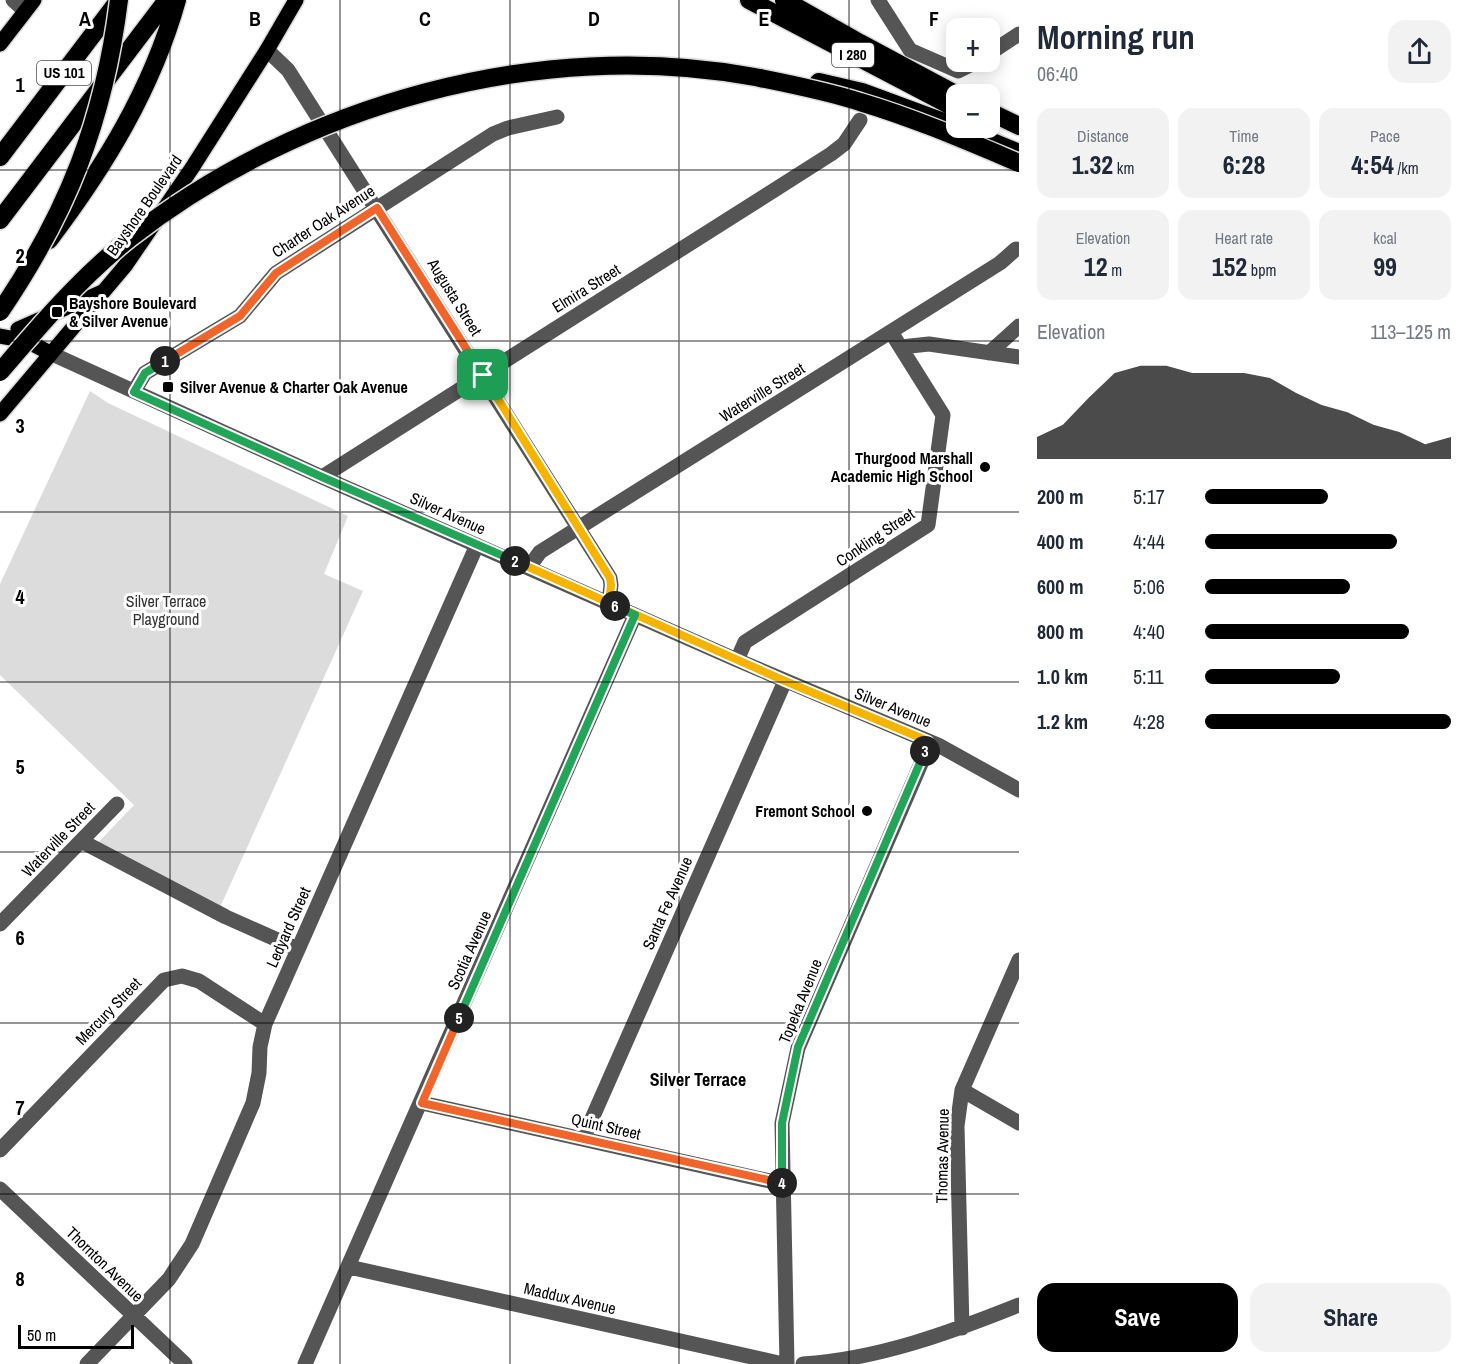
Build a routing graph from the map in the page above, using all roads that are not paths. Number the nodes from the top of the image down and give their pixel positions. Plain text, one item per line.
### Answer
1 (13, 0) edge
2 (119, 0) edge
3 (167, 0) edge
4 (177, 0) edge
5 (296, 0) edge
6 (749, 0) edge
7 (784, 0) edge
8 (878, 0) edge
9 (29, 5) edge
10 (1019, 34) edge
11 (0, 44) edge
12 (1000, 46) edge
13 (267, 50) junction
14 (946, 67) edge
15 (946, 89) edge
16 (946, 103) edge
17 (557, 117) dead end
18 (1000, 117) edge
19 (860, 120) dead end
20 (946, 123) edge
21 (1019, 126) edge
22 (1000, 129) edge
23 (984, 138) edge
24 (1019, 138) edge
25 (3, 151) edge
26 (1019, 153) edge
27 (1019, 163) edge
28 (377, 208) junction
29 (0, 220) edge
30 (1016, 249) dead end
31 (104, 291) junction
32 (0, 306) edge
33 (8, 319) edge
34 (1019, 326) edge
35 (891, 332) junction
36 (1, 337) edge
37 (27, 341) junction
38 (900, 347) junction
39 (50, 353) junction
40 (989, 353) junction
41 (1019, 357) edge
42 (0, 362) edge
43 (0, 372) edge
44 (483, 375) junction
45 (134, 392) junction
46 (0, 414) edge
47 (322, 477) junction
48 (579, 528) junction
49 (477, 545) junction
50 (528, 567) junction
51 (609, 603) junction
52 (635, 615) junction
53 (736, 660) junction
54 (785, 681) junction
55 (928, 741) junction
56 (1019, 790) edge
57 (117, 804) dead end
58 (81, 841) junction
59 (0, 924) edge
60 (298, 949) junction
61 (1019, 960) edge
62 (265, 1024) junction
63 (962, 1090) junction
64 (422, 1103) junction
65 (1019, 1124) edge
66 (583, 1139) junction
67 (0, 1150) edge
68 (783, 1184) junction
69 (2, 1194) edge
70 (349, 1267) junction
71 (1019, 1305) edge
72 (134, 1316) junction
73 (962, 1328) junction
74 (87, 1364) edge
75 (184, 1364) edge
76 (305, 1364) edge
77 (785, 1364) edge
78 (803, 1364) edge

1 - 9 street
2 - 25 highway, US 101
2 - 33 highway, bridge
3 - 29 highway, US 101
4 - 32 highway, bridge
5 - 13 main road, Bayshore Boulevard
6 - 16 highway, I 280
7 - 15 highway, I 280
8 - 14 street
9 - 11 main road
10 - 12 street
13 - 28 street, Augusta Street
13 - 31 main road, Bayshore Boulevard
17 - 28 street, Charter Oak Avenue
18 - 21 highway
19 - 44 street, Elmira Street
20 - 42 highway, bridge
22 - 24 highway
23 - 26 highway
27 - 43 highway, bridge
28 - 44 street, Augusta Street
28 - 45 street, Charter Oak Avenue
30 - 35 street, Waterville Street
31 - 33 main road
31 - 39 main road, Bayshore Boulevard
33 - 37 main road, Silver Avenue
34 - 40 street
35 - 38 street, Conkling Street
35 - 48 street, Waterville Street
36 - 37 main road, Silver Avenue
37 - 39 main road, Silver Avenue
38 - 40 street
38 - 53 street, Conkling Street
39 - 45 street, Silver Avenue
39 - 46 main road, Bayshore Boulevard
40 - 41 street
44 - 47 street, Elmira Street
44 - 48 street, Augusta Street
45 - 47 street, Silver Avenue
47 - 49 street, Silver Avenue
48 - 50 street, Waterville Street
48 - 51 street, Augusta Street
49 - 50 street, Silver Avenue
49 - 60 street, Ledyard Street
50 - 51 street, Silver Avenue
51 - 52 street, Silver Avenue
52 - 53 street, Silver Avenue
52 - 64 street, Scotia Avenue
53 - 54 street, Silver Avenue
54 - 55 street, Silver Avenue
54 - 66 street, Santa Fe Avenue
55 - 56 street, Silver Avenue
55 - 68 street, Topeka Avenue
57 - 58 street, Waterville Street
58 - 59 street, Waterville Street
58 - 60 street
60 - 62 street, Ledyard Street
61 - 63 street, Thomas Avenue
62 - 67 street, Mercury Street
62 - 72 street, Ledyard Street
63 - 65 street
63 - 73 street, Thomas Avenue
64 - 66 street, Quint Street
64 - 70 street, Scotia Avenue
66 - 68 street, Quint Street
68 - 77 street, Topeka Avenue
69 - 72 street, Thornton Avenue
70 - 76 street, Scotia Avenue
70 - 77 street, Maddux Avenue
71 - 73 street
72 - 74 street, Ledyard Street
72 - 75 street, Thornton Avenue
73 - 78 street

